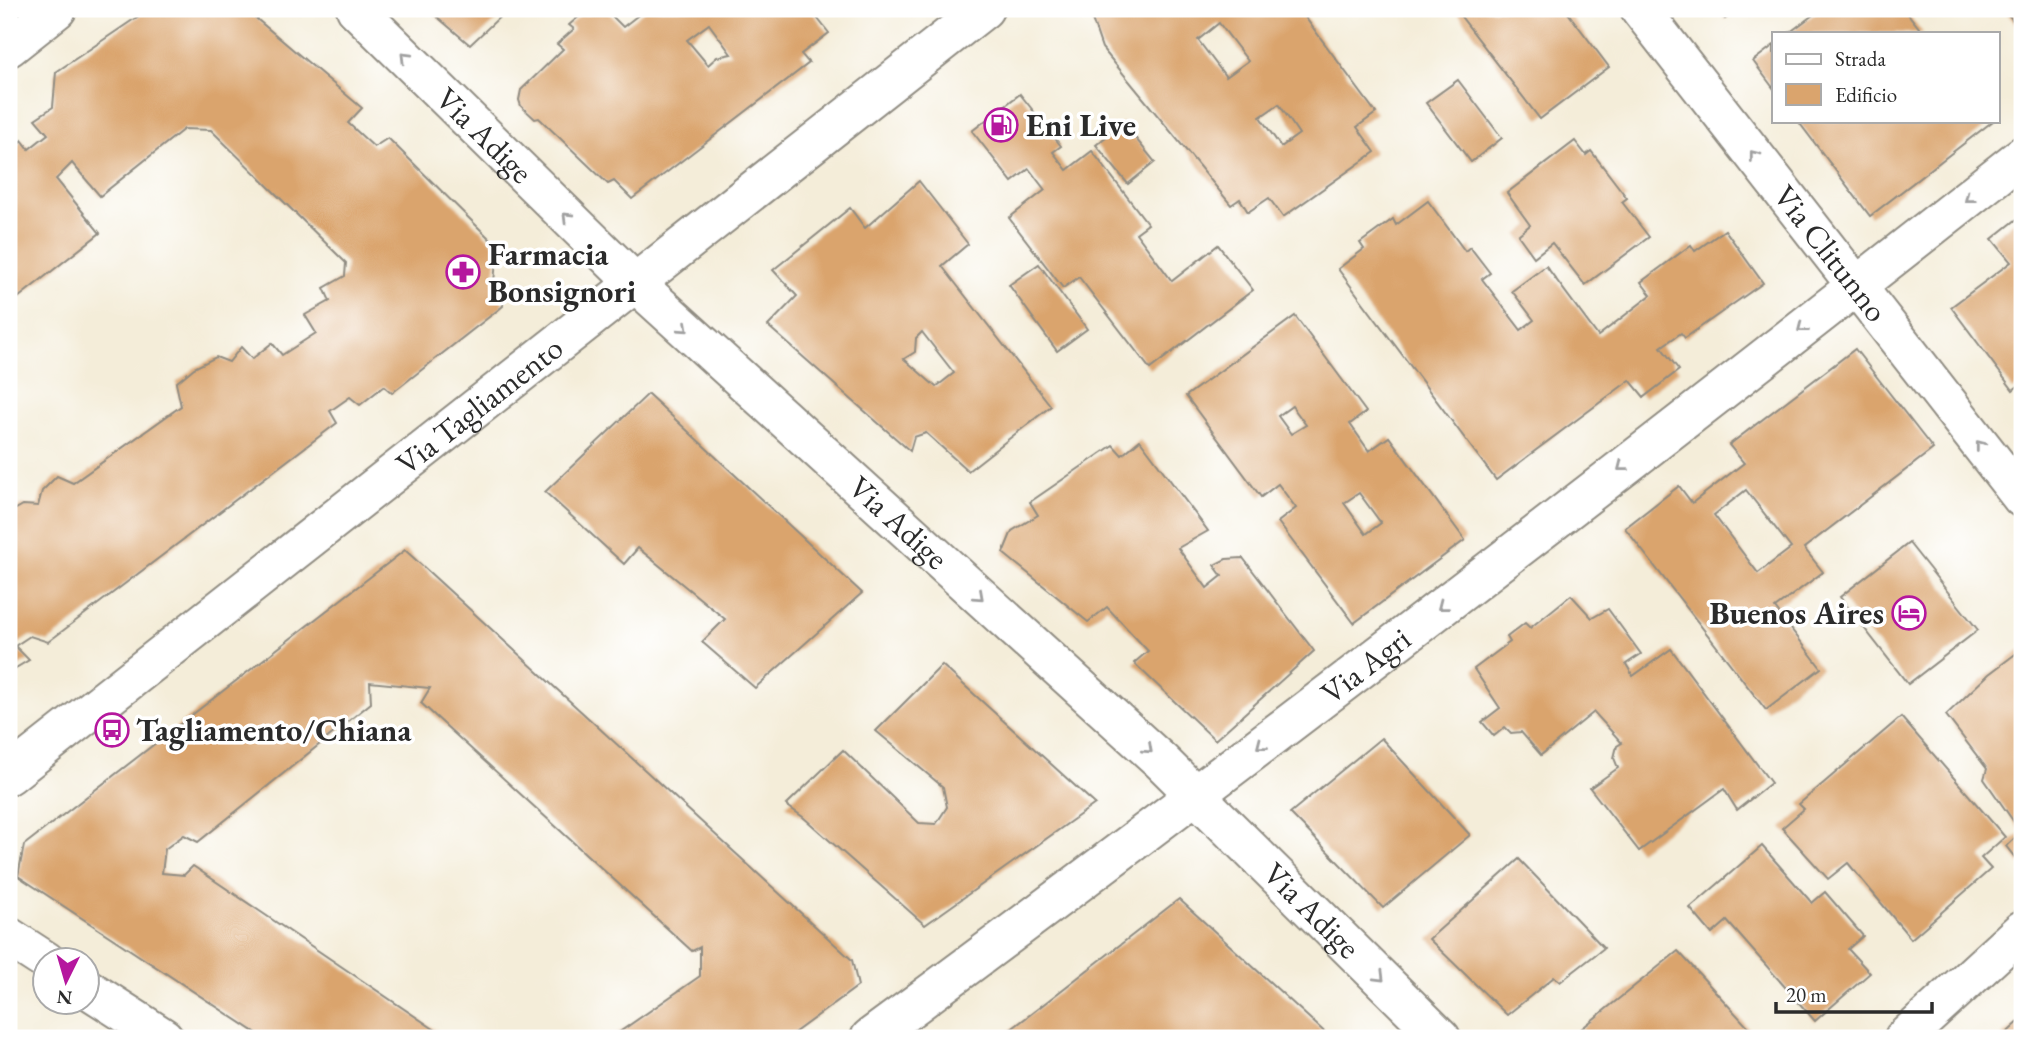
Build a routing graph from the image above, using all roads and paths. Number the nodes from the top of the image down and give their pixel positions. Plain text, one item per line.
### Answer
1 (57, 9) edge
2 (356, 9) edge
3 (984, 9) edge
4 (1640, 9) edge
5 (9, 47) edge
6 (2022, 156) edge
7 (634, 282) junction
8 (1856, 287) junction
9 (2022, 498) edge
10 (9, 775) edge
11 (1195, 795) junction
12 (2022, 930) edge
13 (9, 937) edge
14 (32, 952) edge
15 (102, 998) edge
16 (164, 1038) edge
17 (870, 1038) edge
18 (1441, 1038) edge
19 (1904, 1038) edge

1 - 5 street
7 -> 2 street, Via Adige
3 - 7 street, Via Tagliamento
8 -> 4 street, Via Clitunno
6 -> 8 street, Via Agri
7 - 10 street, Via Tagliamento
7 -> 11 street, Via Adige
9 -> 8 street, Via Clitunno
8 -> 11 street, Via Agri
11 - 17 street, Via Agri
11 -> 18 street, Via Adige
12 - 19 street
13 - 14 street
15 - 16 street

